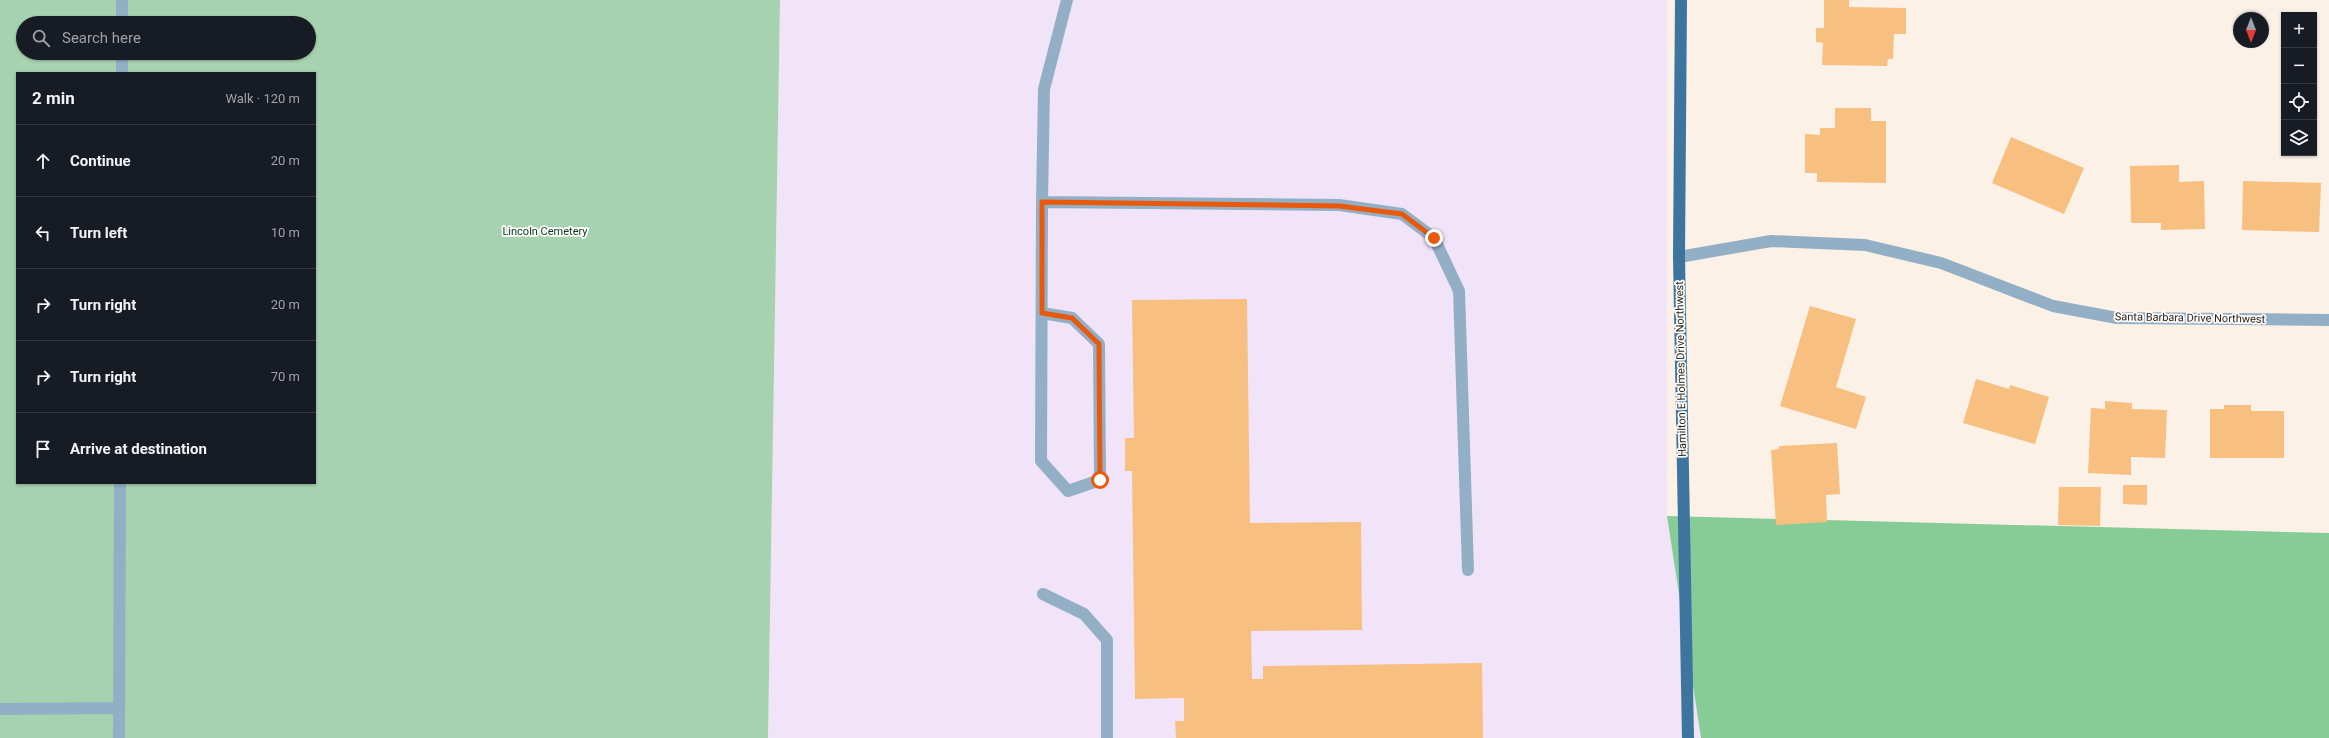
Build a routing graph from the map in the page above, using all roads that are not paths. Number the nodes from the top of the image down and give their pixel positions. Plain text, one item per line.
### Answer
1 (122, 0) edge
2 (1067, 0) edge
3 (1681, 0) edge
4 (122, 16) edge
5 (122, 60) edge
6 (122, 72) edge
7 (1042, 202) junction
8 (1679, 257) junction
9 (1042, 313) junction
10 (2329, 320) edge
11 (120, 484) edge
12 (1468, 570) dead end
13 (1043, 594) dead end
14 (119, 708) junction
15 (0, 709) edge
16 (119, 738) edge
17 (1107, 738) edge
18 (1688, 738) edge

1 - 4 street
2 - 7 street
3 - 8 main road, Hamilton E Holmes Drive Northwest
5 - 6 street
7 - 9 street
7 - 12 street
8 - 10 street, Santa Barbara Drive Northwest
8 - 18 main road, Hamilton E Holmes Drive Northwest
9 - 9 street
11 - 14 street
13 - 17 street
14 - 15 street
14 - 16 street

